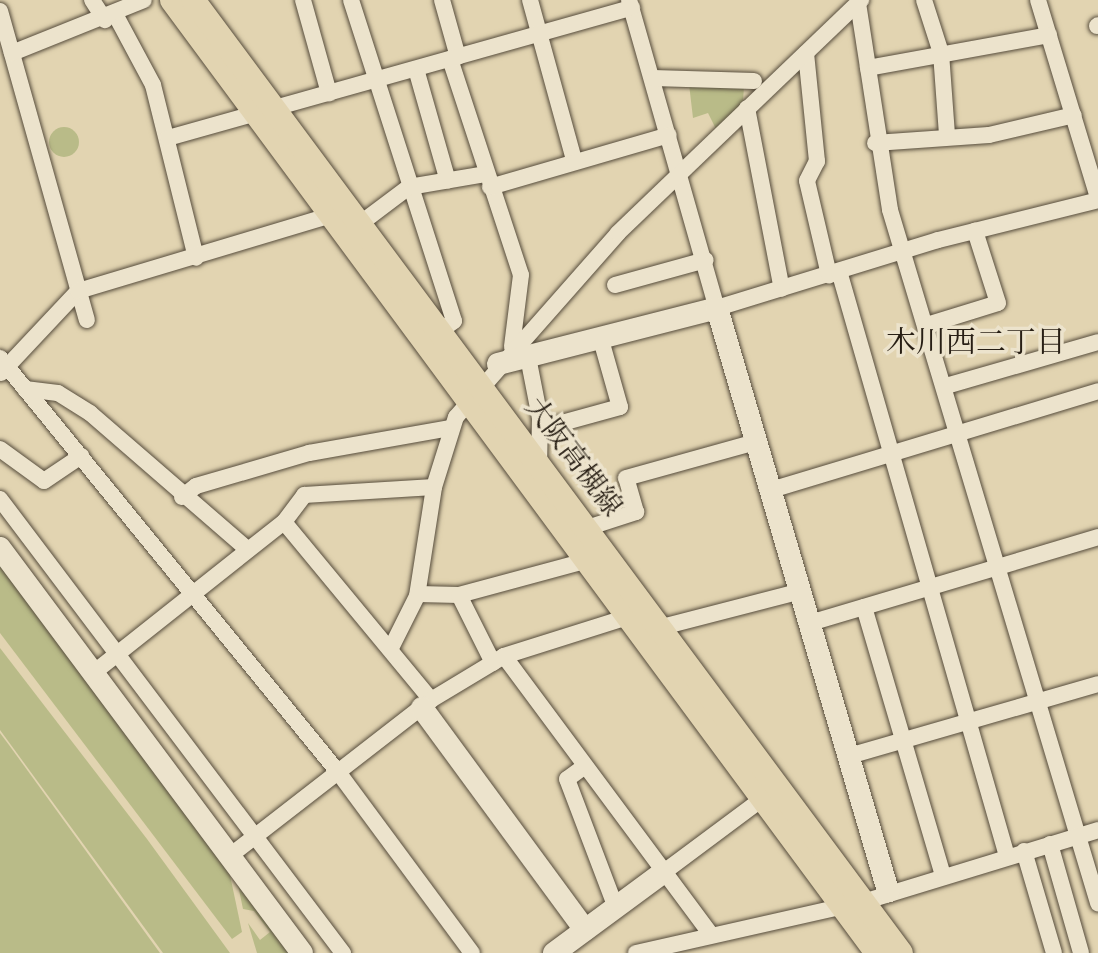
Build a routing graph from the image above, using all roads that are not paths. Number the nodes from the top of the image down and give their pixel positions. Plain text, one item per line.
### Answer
1 (92, 0) edge
2 (144, 0) edge
3 (172, 0) edge
4 (193, 0) edge
5 (303, 0) edge
6 (351, 0) edge
7 (442, 0) edge
8 (530, 0) edge
9 (924, 0) edge
10 (1038, 0) edge
11 (860, 2) edge
12 (631, 4) edge
13 (0, 11) edge
14 (110, 17) junction
15 (539, 34) junction
16 (1049, 35) junction
17 (12, 53) junction
18 (806, 53) junction
19 (941, 53) junction
20 (454, 58) junction
21 (868, 68) junction
22 (416, 69) junction
23 (653, 78) junction
24 (374, 81) junction
25 (754, 81) dead end
26 (329, 93) junction
27 (747, 108) junction
28 (265, 111) junction
29 (1074, 115) junction
30 (669, 135) junction
31 (947, 135) junction
32 (168, 138) junction
33 (875, 143) junction
34 (1091, 148) edge
35 (574, 160) junction
36 (682, 175) junction
37 (448, 181) junction
38 (488, 181) junction
39 (409, 187) junction
40 (1098, 199) edge
41 (332, 215) junction
42 (361, 223) junction
43 (975, 231) junction
44 (905, 252) junction
45 (196, 258) junction
46 (706, 260) junction
47 (834, 273) junction
48 (615, 285) dead end
49 (782, 289) junction
50 (78, 291) junction
51 (717, 308) junction
52 (87, 320) dead end
53 (927, 325) junction
54 (440, 331) junction
55 (601, 340) junction
56 (1098, 342) edge
57 (520, 351) junction
58 (498, 364) joint
59 (2, 367) edge
60 (946, 386) junction
61 (25, 389) junction
62 (1098, 391) edge
63 (474, 394) junction
64 (451, 428) junction
65 (540, 429) junction
66 (960, 430) junction
67 (756, 442) junction
68 (0, 449) edge
69 (893, 453) junction
70 (81, 456) junction
71 (539, 466) junction
72 (434, 487) junction
73 (771, 490) junction
74 (182, 497) junction
75 (0, 499) edge
76 (284, 522) junction
77 (587, 528) junction
78 (1098, 537) edge
79 (0, 548) edge
80 (248, 550) junction
81 (585, 561) junction
82 (1001, 566) junction
83 (930, 587) junction
84 (801, 591) junction
85 (418, 594) junction
86 (190, 595) junction
87 (459, 595) junction
88 (864, 607) junction
89 (628, 617) junction
90 (810, 623) junction
91 (662, 627) junction
92 (391, 648) junction
93 (121, 650) junction
94 (499, 660) junction
95 (97, 670) junction
96 (1098, 684) edge
97 (1041, 701) junction
98 (426, 704) junction
99 (968, 723) junction
100 (902, 743) junction
101 (849, 756) junction
102 (585, 766) junction
103 (338, 772) junction
104 (762, 799) junction
105 (1098, 830) edge
106 (259, 832) junction
107 (1079, 835) junction
108 (1050, 844) junction
109 (1024, 851) junction
110 (231, 855) junction
111 (1007, 856) junction
112 (664, 872) junction
113 (943, 875) junction
114 (888, 891) junction
115 (1098, 903) edge
116 (852, 904) junction
117 (616, 908) junction
118 (585, 930) junction
119 (711, 935) junction
120 (302, 953) edge
121 (343, 953) edge
122 (472, 953) edge
123 (554, 953) edge
124 (636, 953) edge
125 (877, 953) edge
126 (901, 953) edge
127 (1054, 953) edge
128 (1081, 953) edge

1 - 14 street
2 - 14 street
3 - 28 main road, 大阪高槻線
4 - 28 main road, 大阪高槻線
5 - 26 street
6 - 24 street
7 - 20 street
8 - 15 street
9 - 19 street
10 - 16 street
11 - 18 street
11 - 21 street
12 - 15 street
12 - 23 street
13 - 17 street
14 - 17 street
14 - 32 street
15 - 20 street
15 - 35 street
16 - 19 street
16 - 29 street
17 - 50 street
18 - 27 street
18 - 47 street
19 - 21 street
19 - 31 street
20 - 22 street
20 - 38 street
21 - 33 street
22 - 24 street
22 - 37 street
23 - 25 street
23 - 30 street
24 - 26 street
24 - 39 street
26 - 28 street
27 - 36 street
27 - 49 street
28 - 32 street
28 - 41 main road, 大阪高槻線
28 - 42 main road, 大阪高槻線
29 - 31 street
29 - 34 street
30 - 35 street
30 - 36 street
31 - 33 street
32 - 45 street
33 - 44 street
34 - 40 street
35 - 38 street
36 - 46 street
36 - 57 street
37 - 38 street
37 - 39 street
38 - 57 street
39 - 42 street
39 - 54 street
40 - 43 street
41 - 45 street
41 - 63 main road, 大阪高槻線
42 - 54 main road, 大阪高槻線
43 - 44 street
43 - 53 street
44 - 47 street
44 - 53 street
45 - 50 street
46 - 48 street
46 - 51 street
47 - 49 street
47 - 69 street
49 - 51 street
50 - 52 street
50 - 59 street
51 - 55 street
51 - 67 street
53 - 60 street
54 - 63 main road, 大阪高槻線
55 - 57 street
55 - 65 street
56 - 60 street
57 - 58 street
57 - 65 street
58 - 63 street
59 - 61 street
60 - 66 street
61 - 70 street
61 - 74 street
62 - 66 street
63 - 64 street
63 - 71 main road, 大阪高槻線
63 - 81 main road, 大阪高槻線
64 - 72 street
64 - 74 street
65 - 71 street
66 - 69 street
66 - 82 street
67 - 73 street
67 - 77 street
68 - 70 street
69 - 73 street
69 - 83 street
70 - 86 street
71 - 77 main road, 大阪高槻線
72 - 76 street
72 - 85 street
73 - 84 street
74 - 80 street
75 - 93 street
76 - 80 street
76 - 92 street
77 - 91 main road, 大阪高槻線
78 - 82 street
79 - 95 street
80 - 86 street
81 - 87 street
81 - 89 main road, 大阪高槻線
82 - 83 street
82 - 97 street
83 - 88 street
83 - 99 street
84 - 90 street
84 - 91 street
85 - 87 street
85 - 92 street
86 - 93 street
86 - 103 street
87 - 94 street
88 - 90 street
88 - 100 street
89 - 91 street
89 - 94 street
89 - 104 main road, 大阪高槻線
90 - 101 street
91 - 116 main road, 大阪高槻線
92 - 98 street
93 - 95 street
93 - 106 street
94 - 98 street
94 - 102 street
95 - 110 street
96 - 97 street
97 - 99 street
97 - 107 street
98 - 103 street
98 - 118 street
99 - 100 street
99 - 111 street
100 - 101 street
100 - 113 street
101 - 114 street
102 - 112 street
102 - 117 street
103 - 106 street
103 - 122 street
104 - 112 street
104 - 116 main road, 大阪高槻線
105 - 107 street
106 - 110 street
106 - 121 street
107 - 108 street
107 - 115 street
108 - 109 street
108 - 128 street
109 - 111 street
109 - 127 street
110 - 120 street
111 - 113 street
112 - 117 street
112 - 119 street
113 - 114 street
114 - 116 street
116 - 119 street
116 - 125 main road, 大阪高槻線
116 - 126 main road, 大阪高槻線
117 - 118 street
118 - 123 street
119 - 124 street

